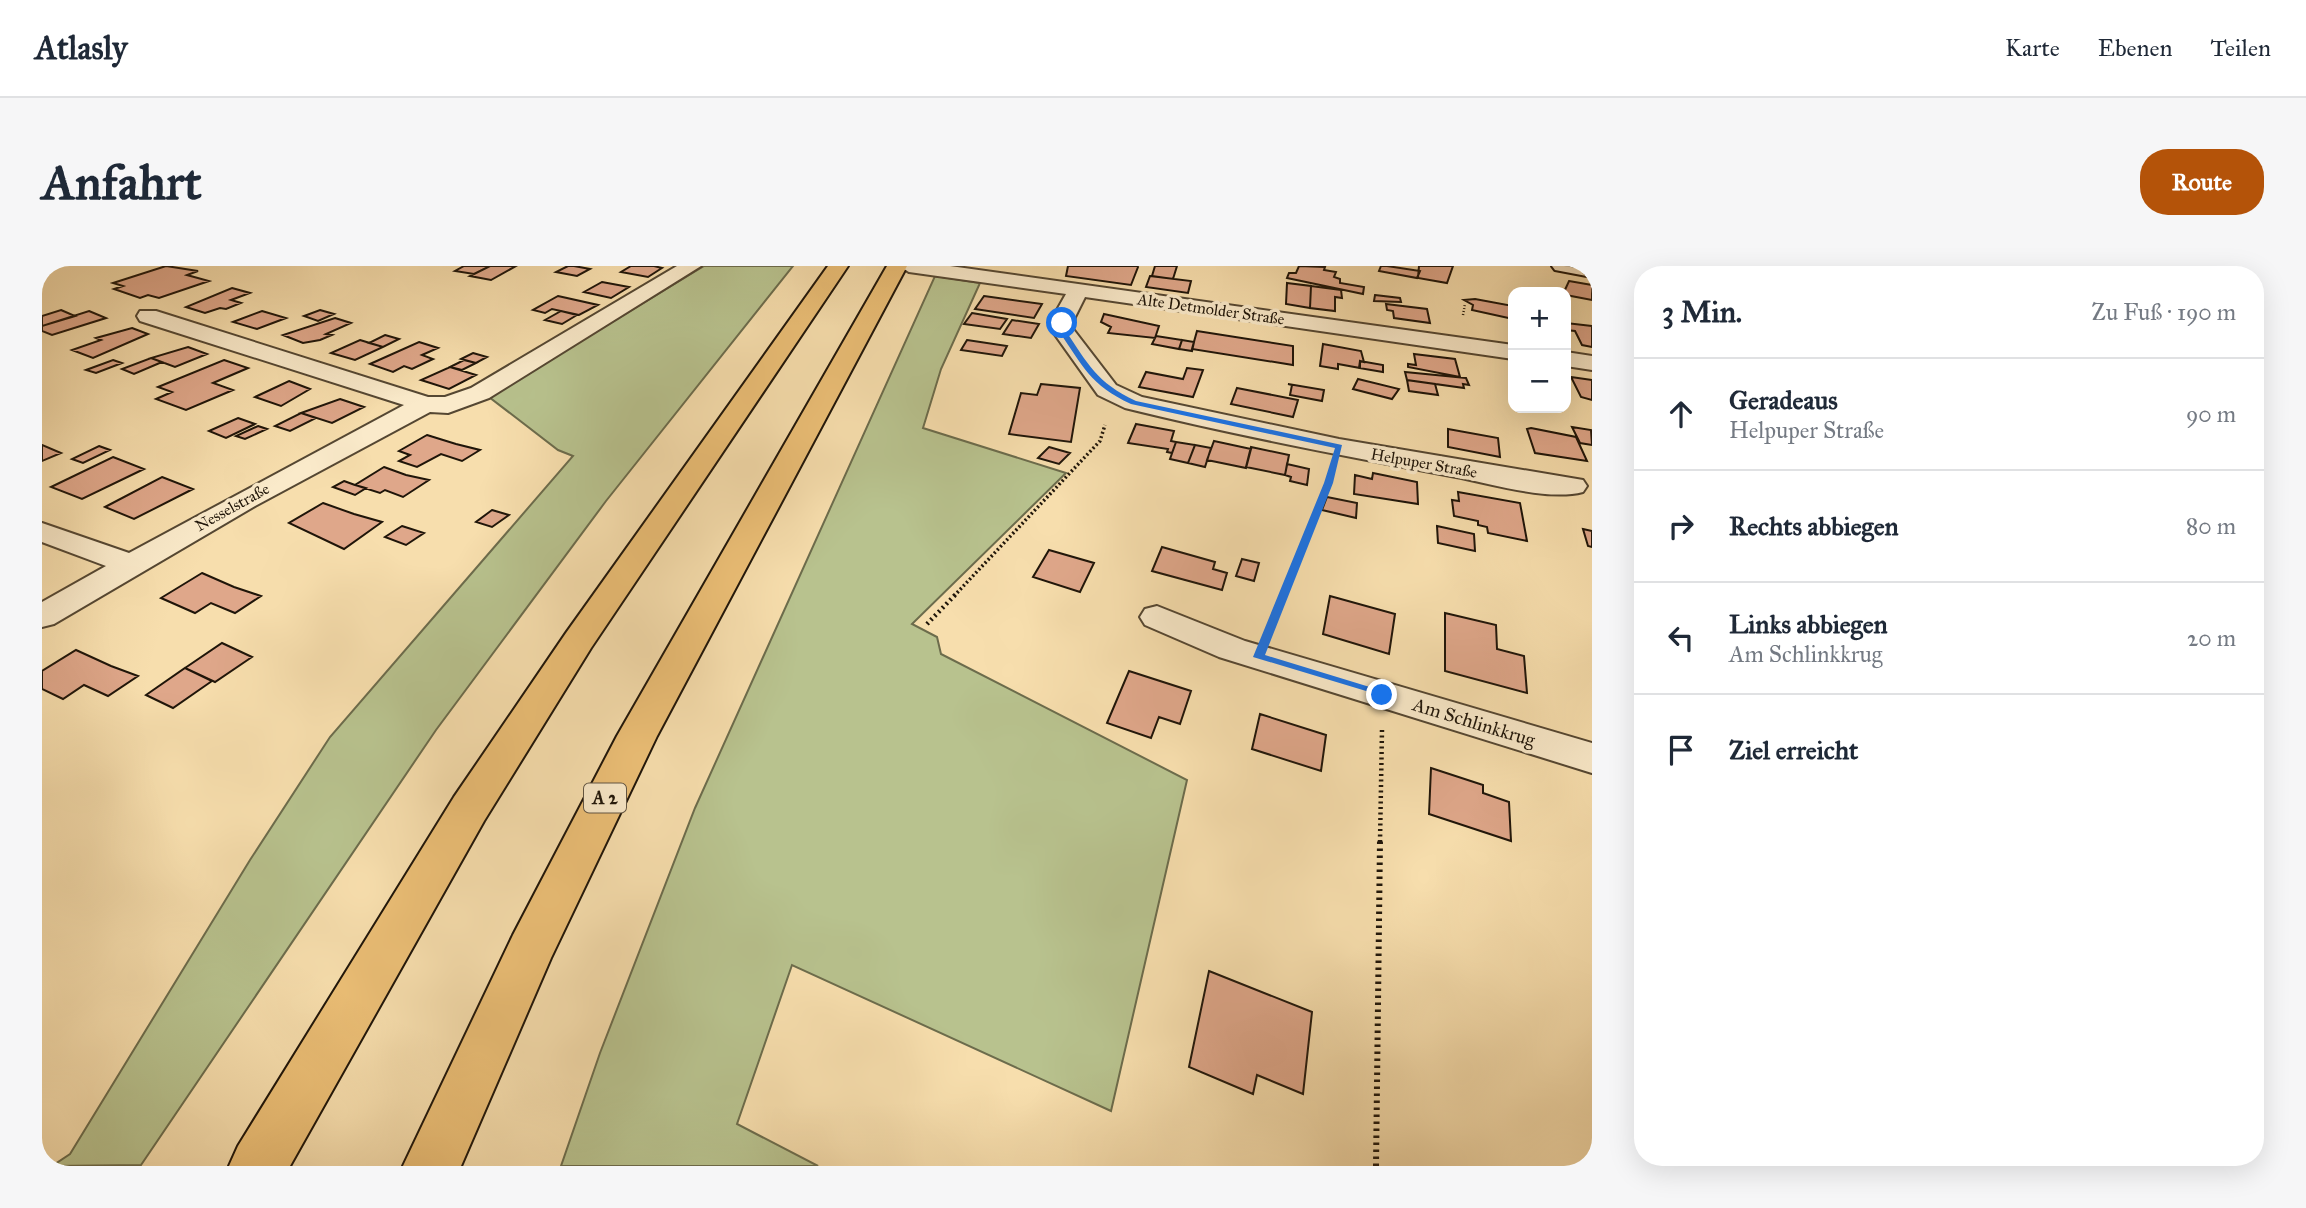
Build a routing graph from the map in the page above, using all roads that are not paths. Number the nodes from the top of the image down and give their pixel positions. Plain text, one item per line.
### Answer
1 (691, 266) edge
2 (838, 266) edge
3 (1562, 266) edge
4 (900, 267) edge
5 (1592, 271) edge
6 (1079, 290) junction
7 (148, 316) dead end
8 (1508, 351) edge
9 (1571, 360) edge
10 (1592, 363) edge
11 (426, 404) junction
12 (1573, 486) dead end
13 (42, 532) edge
14 (131, 564) junction
15 (42, 616) edge
16 (1157, 617) dead end
17 (1592, 758) edge
18 (258, 1166) edge
19 (432, 1166) edge

1 - 11 street, Nesselstraße
2 - 18 highway
3 - 5 street
4 - 6 street, Alte Detmolder Straße
4 - 19 highway, A 2
6 - 8 street, Alte Detmolder Straße
6 - 12 street, Helpuper Straße
7 - 11 street, Nesselstraße
9 - 10 street
11 - 14 street, Nesselstraße
13 - 14 street
14 - 15 street, Nesselstraße
16 - 17 street, Am Schlinkkrug

